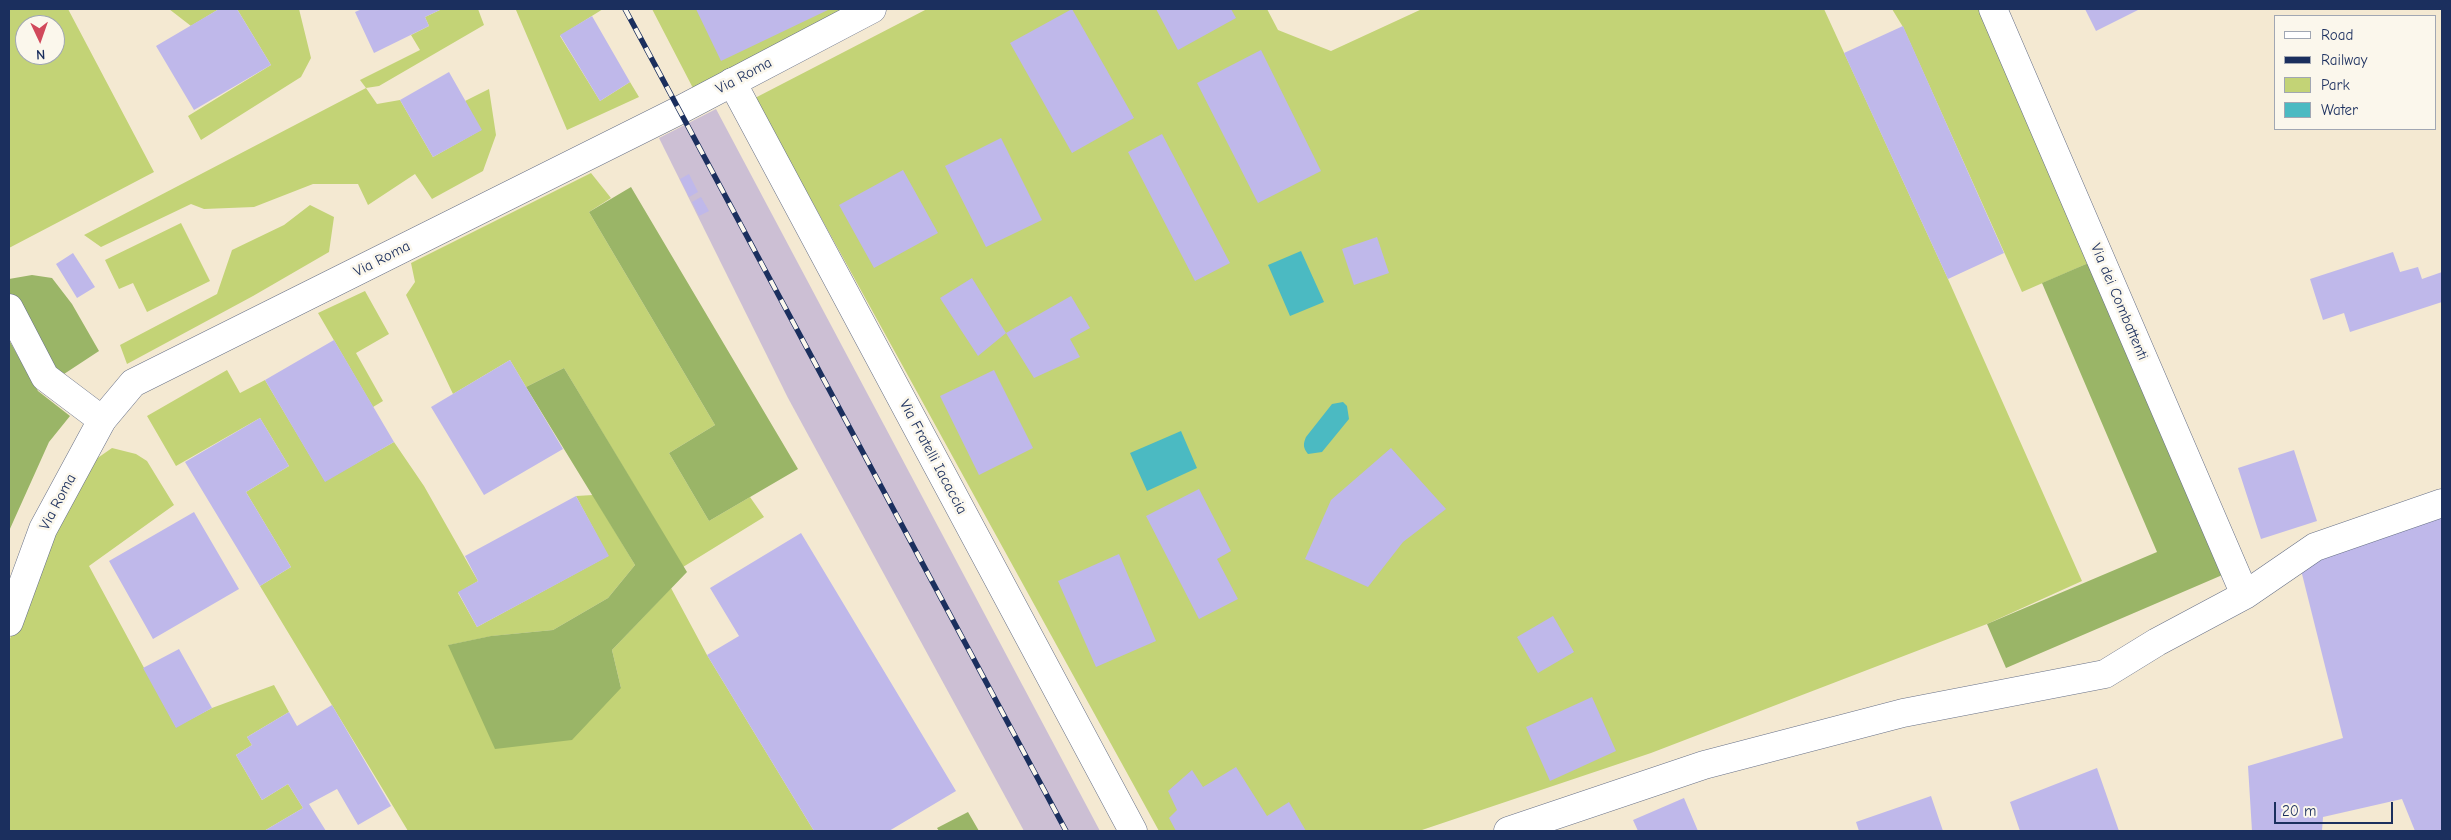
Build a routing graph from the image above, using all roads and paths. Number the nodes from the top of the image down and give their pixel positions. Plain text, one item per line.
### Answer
1 (872, 9) edge
2 (1993, 9) edge
3 (732, 82) junction
4 (9, 308) edge
5 (102, 420) junction
6 (2442, 503) edge
7 (2245, 595) junction
8 (9, 622) edge
9 (1133, 831) edge
10 (1508, 831) edge

1 - 3 street, Via Roma
2 - 7 street, Via dei Combattenti
3 - 5 street, Via Roma
3 - 9 street, Via Fratelli Iacaccia
4 - 5 street
5 - 8 street, Via Roma
6 - 7 street
7 - 10 street

